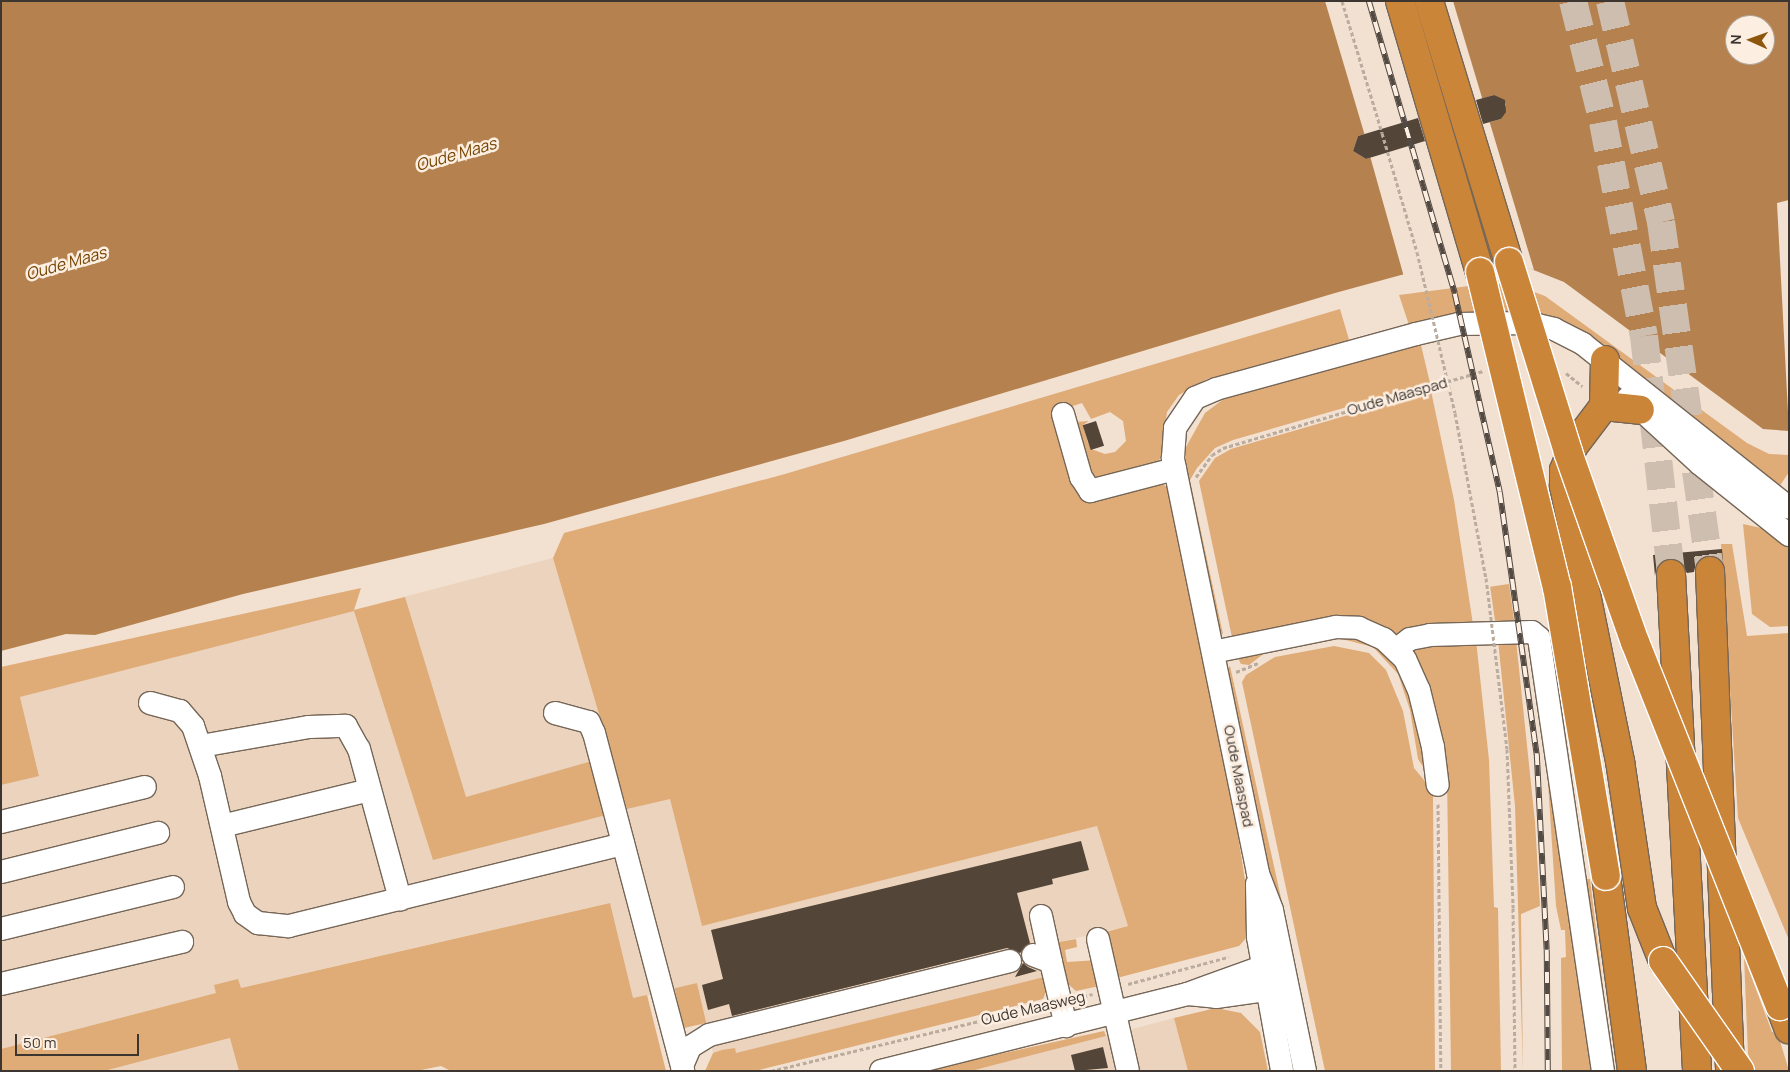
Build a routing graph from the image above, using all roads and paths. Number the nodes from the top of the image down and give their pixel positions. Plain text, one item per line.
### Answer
1 (1342, 1) edge
2 (1400, 1) edge
3 (1429, 1) edge
4 (1493, 367) dead end
5 (1562, 371) dead end
6 (1605, 382) junction
7 (1640, 410) joint
8 (1063, 414) dead end
9 (1682, 436) junction
10 (1175, 469) junction
11 (1196, 487) dead end
12 (1789, 508) edge
13 (1789, 535) edge
14 (1710, 571) tunnel mouth
15 (1671, 574) tunnel mouth
16 (1397, 649) junction
17 (1222, 650) junction
18 (1265, 658) dead end
19 (150, 703) dead end
20 (555, 713) dead end
21 (201, 746) junction
22 (1438, 786) joint
23 (145, 787) dead end
24 (370, 790) junction
25 (1, 822) edge
26 (222, 826) junction
27 (158, 833) dead end
28 (623, 844) junction
29 (1, 872) edge
30 (1258, 873) junction
31 (173, 887) dead end
32 (400, 899) junction
33 (1041, 916) dead end
34 (1, 929) edge
35 (1098, 939) dead end
36 (182, 942) dead end
37 (1261, 958) junction
38 (1010, 961) dead end
39 (1284, 975) junction
40 (1, 984) edge
41 (1111, 989) junction
42 (1266, 990) junction
43 (1187, 994) junction
44 (1062, 1002) junction
45 (1116, 1013) junction
46 (1785, 1018) edge
47 (1066, 1026) junction
48 (683, 1068) edge
49 (771, 1071) edge
50 (881, 1071) edge
51 (1128, 1071) edge
52 (1282, 1071) edge
53 (1305, 1071) edge
54 (1441, 1071) edge
55 (1516, 1071) edge
56 (1603, 1071) edge
57 (1632, 1071) edge
58 (1698, 1071) edge
59 (1730, 1071) edge
60 (1740, 1071) edge

1 - 55 path, bridge
2 - 57 highway, bridge
3 - 46 highway, bridge
4 - 11 path, Oude Maaspad
5 - 6 path
6 - 7 highway
6 - 9 street, Oude Maaspad
6 - 10 street, Oude Maaspad
6 - 60 highway, bridge
7 - 9 street, Oude Maaspad
8 - 10 street
9 - 12 street, Oude Maaspad
9 - 13 street, Oude Maaspad
10 - 17 street, Oude Maaspad
14 - 59 highway
15 - 58 highway
16 - 17 street
16 - 22 street
16 - 56 street
17 - 18 path
17 - 30 street, Oude Maaspad
19 - 21 street
20 - 28 street
21 - 24 street
21 - 26 street
22 - 54 path
23 - 25 street
24 - 26 street
24 - 32 street
26 - 32 street
27 - 29 street
28 - 32 street
28 - 48 street
30 - 37 street, Oude Maaspad
30 - 39 street, Oude Maaspad
31 - 34 street
33 - 44 street
35 - 41 street
36 - 40 street
37 - 39 street
37 - 41 path, Oude Maasweg
37 - 42 street
37 - 43 street, Oude Maasweg
38 - 48 street
39 - 42 street
39 - 53 street
41 - 44 path, Oude Maasweg
41 - 45 street
42 - 43 street, Oude Maasweg
42 - 52 street
43 - 45 street, Oude Maasweg
44 - 47 street
44 - 49 path, Oude Maasweg
45 - 47 street, Oude Maasweg
45 - 51 street
47 - 50 street, Oude Maasweg

